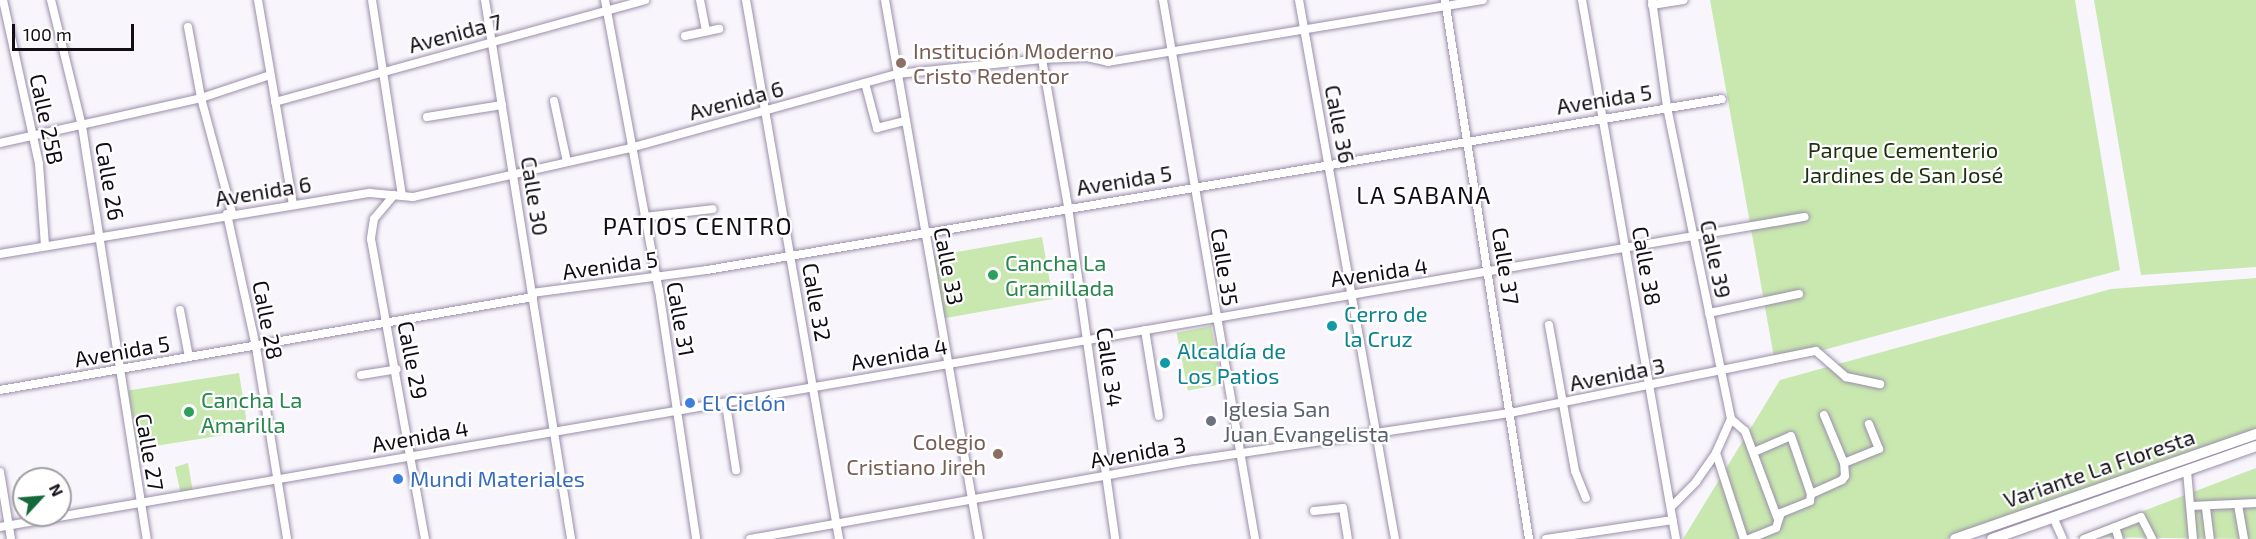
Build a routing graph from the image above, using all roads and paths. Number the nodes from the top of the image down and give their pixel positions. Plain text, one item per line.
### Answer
1 (14, 0) edge
2 (51, 0) edge
3 (258, 0) edge
4 (372, 0) edge
5 (485, 0) edge
6 (605, 0) edge
7 (645, 0) edge
8 (700, 0) edge
9 (746, 0) edge
10 (885, 0) edge
11 (1163, 0) edge
12 (1299, 0) edge
13 (1483, 0) edge
14 (1582, 0) edge
15 (1684, 0) edge
16 (2, 2) edge
17 (1445, 3) edge
18 (1652, 3) edge
19 (607, 11) junction
20 (188, 27) dead end
21 (718, 29) dead end
22 (1305, 30) junction
23 (706, 31) junction
24 (685, 36) dead end
25 (492, 43) junction
26 (1173, 51) junction
27 (1042, 59) junction
28 (383, 71) junction
29 (897, 74) junction
30 (270, 75) junction
31 (865, 83) junction
32 (201, 98) junction
33 (1722, 99) dead end
34 (554, 101) dead end
35 (275, 102) junction
36 (502, 105) junction
37 (1667, 107) junction
38 (764, 112) junction
39 (427, 117) dead end
40 (1602, 118) junction
41 (905, 122) junction
42 (82, 126) junction
43 (32, 136) junction
44 (1467, 139) junction
45 (0, 143) edge
46 (630, 148) junction
47 (567, 162) junction
48 (1329, 163) junction
49 (514, 175) junction
50 (1195, 187) junction
51 (398, 196) junction
52 (293, 204) junction
53 (1068, 207) junction
54 (713, 209) dead end
55 (230, 214) junction
56 (644, 217) junction
57 (1805, 217) dead end
58 (924, 233) junction
59 (101, 237) junction
60 (1693, 238) junction
61 (45, 246) junction
62 (1626, 248) junction
63 (790, 253) junction
64 (0, 254) edge
65 (1489, 273) junction
66 (656, 277) junction
67 (1352, 294) junction
68 (1799, 294) dead end
69 (533, 295) junction
70 (180, 310) dead end
71 (1709, 313) junction
72 (1215, 319) junction
73 (388, 324) junction
74 (1549, 325) dead end
75 (1145, 330) junction
76 (1087, 339) junction
77 (256, 347) junction
78 (189, 357) junction
79 (950, 363) junction
80 (397, 369) junction
81 (119, 371) junction
82 (1722, 372) junction
83 (361, 375) dead end
84 (1880, 384) dead end
85 (1652, 386) junction
86 (813, 388) junction
87 (0, 390) edge
88 (1565, 403) junction
89 (726, 404) junction
90 (679, 410) junction
91 (1510, 413) junction
92 (1824, 415) dead end
93 (1159, 416) dead end
94 (1731, 419) junction
95 (1869, 424) dead end
96 (554, 431) junction
97 (1377, 431) junction
98 (2256, 434) edge
99 (2256, 446) edge
100 (1754, 452) junction
101 (1716, 453) junction
102 (1239, 454) junction
103 (412, 455) junction
104 (1844, 463) junction
105 (736, 470) dead end
106 (0, 471) edge
107 (2187, 471) junction
108 (1107, 475) junction
109 (277, 479) junction
110 (1811, 494) junction
111 (1586, 498) dead end
112 (973, 501) junction
113 (2256, 503) edge
114 (141, 504) junction
115 (2238, 505) junction
116 (2191, 506) junction
117 (1671, 507) junction
118 (2206, 508) junction
119 (2042, 509) junction
120 (1314, 511) dead end
121 (1777, 517) junction
122 (2049, 519) junction
123 (1673, 520) junction
124 (837, 525) junction
125 (4, 526) edge
126 (2115, 527) junction
127 (2097, 537) edge
128 (11, 539) edge
129 (147, 539) edge
130 (287, 539) edge
131 (425, 539) edge
132 (571, 539) edge
133 (696, 539) edge
134 (750, 539) edge
135 (839, 539) edge
136 (979, 539) edge
137 (1115, 539) edge
138 (1255, 539) edge
139 (1348, 539) edge
140 (1395, 539) edge
141 (1529, 539) edge
142 (1545, 539) edge
143 (1676, 539) edge
144 (1744, 539) edge
145 (1749, 539) edge
146 (1955, 539) edge
147 (1992, 539) edge
148 (2063, 539) edge
149 (2084, 539) edge
150 (2119, 539) edge
151 (2152, 539) edge
152 (2193, 539) edge
153 (2210, 539) edge
154 (2244, 539) edge

1 - 16 street
2 - 42 street, Calle 26
3 - 30 street
4 - 28 street
5 - 25 street, Calle 30
6 - 19 street, Calle 31
7 - 19 street, Avenida 7
8 - 23 street
9 - 38 street, Calle 32
10 - 29 street, Calle 33
11 - 26 street, Calle 35
12 - 22 street, Calle 36
13 - 17 street, Avenida 6
14 - 40 street, Calle 38
15 - 18 street
16 - 43 street, Calle 25B
17 - 22 street, Avenida 6
17 - 44 street, Calle 37
18 - 37 street, Calle 39
19 - 25 street, Avenida 7
19 - 46 street, Calle 31
20 - 32 street, Calle 28
21 - 23 street
22 - 26 street, Avenida 6
22 - 48 street, Calle 36
23 - 24 street
25 - 28 street, Avenida 7
25 - 36 street, Calle 30
26 - 27 street, Avenida 6
26 - 50 street, Calle 35
27 - 29 street, Avenida 6
27 - 53 street, Calle 34
28 - 35 street, Avenida 7
28 - 51 street
29 - 31 street, Avenida 6
29 - 41 street, Calle 33
30 - 32 street
30 - 35 street
31 - 38 street, Avenida 6
31 - 41 street
32 - 42 street
32 - 55 street, Calle 28
33 - 37 street, Avenida 5
34 - 47 street
35 - 52 street
36 - 39 street
36 - 49 street, Calle 30
37 - 40 street, Avenida 5
37 - 60 street, Calle 39
38 - 46 street, Avenida 6
38 - 63 street, Calle 32
40 - 44 street, Avenida 5
40 - 62 street, Calle 38
41 - 58 street, Calle 33
42 - 43 street
42 - 59 street, Calle 26
43 - 45 street
43 - 61 street, Calle 25B
44 - 48 street, Avenida 5
44 - 65 street, Calle 37
46 - 47 street, Avenida 6
46 - 56 street, Calle 31
47 - 49 street, Avenida 6
48 - 50 street, Avenida 5
48 - 67 street, Calle 36
49 - 51 street, Avenida 6
49 - 69 street, Calle 30
50 - 53 street, Avenida 5
50 - 72 street, Calle 35
51 - 52 street, Avenida 6
51 - 73 street, Calle 29
52 - 55 street, Avenida 6
53 - 58 street, Avenida 5
53 - 76 street, Calle 34
54 - 56 street
55 - 59 street, Avenida 6
55 - 77 street, Calle 28
56 - 66 street, Calle 31
57 - 60 street, Avenida 4
58 - 63 street, Avenida 5
58 - 79 street, Calle 33
59 - 61 street, Avenida 6
59 - 81 street, Calle 26
60 - 62 street, Avenida 4
60 - 71 street, Calle 39
61 - 64 street, Avenida 6
62 - 65 street, Avenida 4
62 - 85 street, Calle 38
63 - 66 street, Avenida 5
63 - 86 street, Calle 32
65 - 67 street, Avenida 4
65 - 91 street, Calle 37
66 - 69 street, Avenida 5
66 - 90 street, Calle 31
67 - 72 street, Avenida 4
67 - 97 street, Calle 36
68 - 71 street
69 - 73 street, Avenida 5
69 - 96 street, Calle 30
70 - 78 street
71 - 82 street, Calle 39
72 - 75 street, Avenida 4
72 - 102 street, Calle 35
73 - 77 street, Avenida 5
73 - 80 street, Calle 29
74 - 88 street
75 - 76 street, Avenida 4
75 - 93 street
76 - 79 street, Avenida 4
76 - 108 street, Calle 34
77 - 78 street, Avenida 5
77 - 109 street, Calle 28
78 - 81 street, Avenida 5
79 - 86 street, Avenida 4
79 - 112 street, Calle 33
80 - 83 street
80 - 103 street, Calle 29
81 - 87 street, Avenida 5
81 - 114 street, Calle 27
82 - 84 street, Avenida 3
82 - 85 street, Avenida 3
82 - 94 street, Calle 39
85 - 88 street, Avenida 3
85 - 117 street, Calle 38
86 - 89 street, Avenida 4
86 - 124 street, Calle 32
88 - 91 street, Avenida 3
88 - 111 street
89 - 90 street, Avenida 4
89 - 105 street
90 - 96 street, Avenida 4
90 - 133 street, Calle 31
91 - 97 street, Avenida 3
91 - 141 street, Calle 37
92 - 104 street
94 - 100 street
94 - 101 street
95 - 104 street
96 - 103 street, Avenida 4
96 - 132 street, Calle 30
97 - 102 street, Avenida 3
97 - 140 street, Calle 36
98 - 119 main road, Variante La Floresta
99 - 107 main road, Variante La Floresta
100 - 110 street
100 - 121 street
101 - 117 street
101 - 144 street
102 - 108 street, Avenida 3
102 - 138 street, Calle 35
103 - 109 street, Avenida 4
103 - 131 street, Calle 29
104 - 110 street
106 - 125 street
107 - 116 street
107 - 122 main road, Variante La Floresta
108 - 112 street, Avenida 3
108 - 137 street, Calle 34
109 - 114 street, Avenida 4
109 - 130 street, Calle 28
110 - 121 street
112 - 124 street, Avenida 3
112 - 136 street, Calle 33
113 - 115 street
114 - 125 street, Avenida 4
114 - 129 street, Calle 27
115 - 118 street
115 - 154 street
116 - 118 street
116 - 152 street
117 - 123 street, Calle 38
118 - 153 street
119 - 122 main road
119 - 146 main road, Variante La Floresta
120 - 139 street
121 - 145 street
122 - 147 main road, Variante La Floresta
122 - 148 street
123 - 142 street
123 - 143 street, Calle 38
124 - 134 street, Avenida 3
124 - 135 street, Calle 32
125 - 128 street
126 - 127 street
126 - 150 street
126 - 151 street
127 - 149 street

